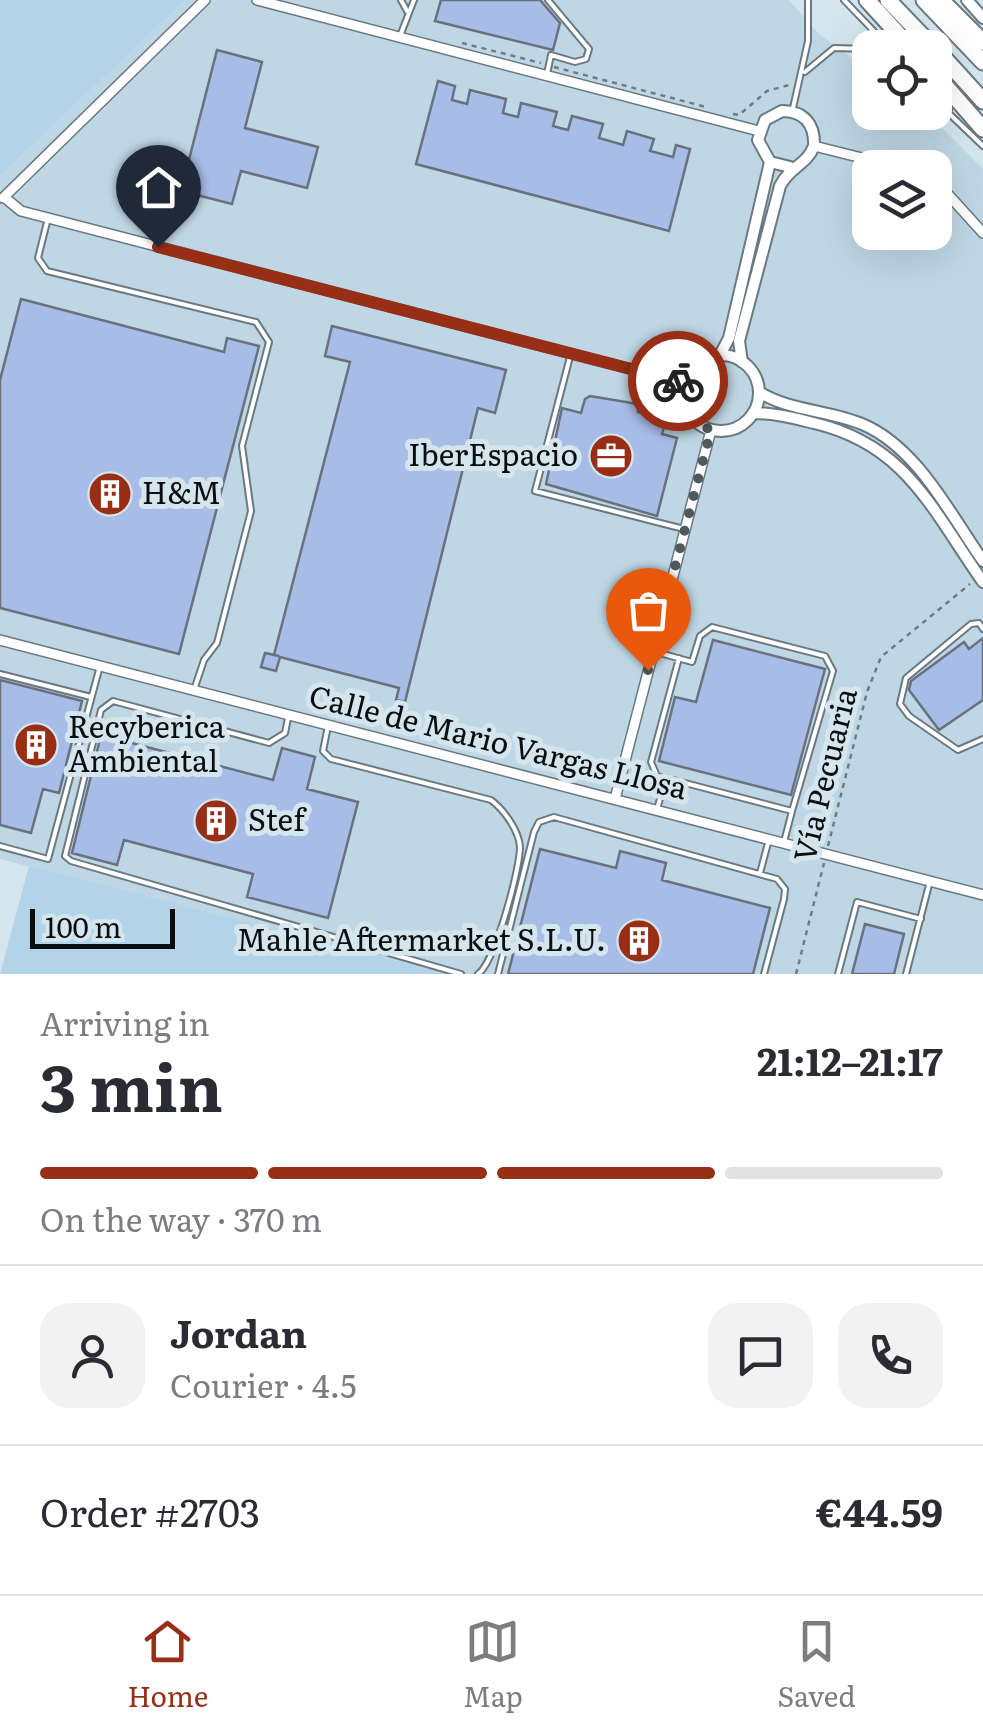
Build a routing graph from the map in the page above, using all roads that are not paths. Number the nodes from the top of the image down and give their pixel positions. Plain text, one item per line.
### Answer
1 (205, 0) edge
2 (258, 0) edge
3 (401, 0) edge
4 (414, 0) edge
5 (548, 0) edge
6 (808, 0) edge
7 (844, 0) edge
8 (867, 0) edge
9 (888, 0) edge
10 (924, 0) edge
11 (941, 0) edge
12 (967, 0) edge
13 (407, 12) junction
14 (983, 18) edge
15 (873, 30) edge
16 (894, 30) edge
17 (917, 30) edge
18 (400, 36) junction
19 (983, 42) edge
20 (852, 48) edge
21 (983, 62) edge
22 (952, 67) edge
23 (547, 74) junction
24 (802, 76) junction
25 (952, 98) edge
26 (983, 102) edge
27 (792, 111) junction
28 (952, 112) edge
29 (759, 131) junction
30 (982, 139) edge
31 (814, 146) junction
32 (852, 156) edge
33 (770, 162) junction
34 (790, 167) junction
35 (2, 199) edge
36 (952, 199) edge
37 (48, 218) junction
38 (983, 234) edge
39 (571, 354) junction
40 (720, 356) junction
41 (742, 362) junction
42 (684, 383) junction
43 (759, 392) junction
44 (753, 413) junction
45 (711, 430) junction
46 (685, 529) junction
47 (983, 561) edge
48 (981, 579) edge
49 (983, 629) edge
50 (0, 640) edge
51 (652, 651) junction
52 (678, 658) junction
53 (100, 666) junction
54 (0, 674) edge
55 (194, 690) junction
56 (91, 697) junction
57 (288, 716) junction
58 (328, 726) junction
59 (983, 739) edge
60 (666, 778) junction
61 (615, 798) junction
62 (657, 810) junction
63 (792, 811) junction
64 (769, 838) junction
65 (784, 843) junction
66 (0, 846) edge
67 (760, 874) junction
68 (930, 881) junction
69 (983, 895) edge
70 (920, 918) junction
71 (461, 974) edge
72 (478, 974) edge
73 (498, 974) edge
74 (764, 974) edge
75 (838, 974) edge
76 (906, 974) edge

1 - 35 street
2 - 18 street
3 - 13 lane
4 - 13 lane
5 - 23 lane
6 - 24 lane
7 - 15 lane
8 - 16 highway
9 - 17 highway
10 - 21 highway
11 - 19 highway
12 - 14 street
13 - 18 lane
18 - 23 street
20 - 24 lane
22 - 26 highway
23 - 29 street
24 - 27 lane
25 - 30 highway
27 - 29 street
27 - 31 street
28 - 30 lane
29 - 33 street
31 - 32 street
31 - 34 street
33 - 34 street
33 - 40 street
34 - 41 street
35 - 37 street
36 - 38 street
37 - 39 street
37 - 55 lane
39 - 42 street
39 - 46 lane
40 - 41 street
40 - 42 street
41 - 43 street
42 - 45 street
43 - 44 street
43 - 47 street
44 - 45 street
44 - 48 street
45 - 46 street
46 - 51 street
49 - 59 lane
50 - 53 street, Calle de Mario Vargas Llosa
51 - 52 lane
51 - 61 street
52 - 60 lane
52 - 63 lane
53 - 55 street, Calle de Mario Vargas Llosa
53 - 56 lane
54 - 56 lane
55 - 57 street, Calle de Mario Vargas Llosa
56 - 66 lane
57 - 58 street, Calle de Mario Vargas Llosa
57 - 71 lane
58 - 61 street, Calle de Mario Vargas Llosa
58 - 72 lane
60 - 62 lane
60 - 63 lane
61 - 62 street, Calle de Mario Vargas Llosa
62 - 64 street, Calle de Mario Vargas Llosa
63 - 65 lane
64 - 65 street, Calle de Mario Vargas Llosa
64 - 67 lane
65 - 68 street, Calle de Mario Vargas Llosa
67 - 73 lane
67 - 74 lane
68 - 69 street, Calle de Mario Vargas Llosa
68 - 70 lane
70 - 75 lane
70 - 76 lane

